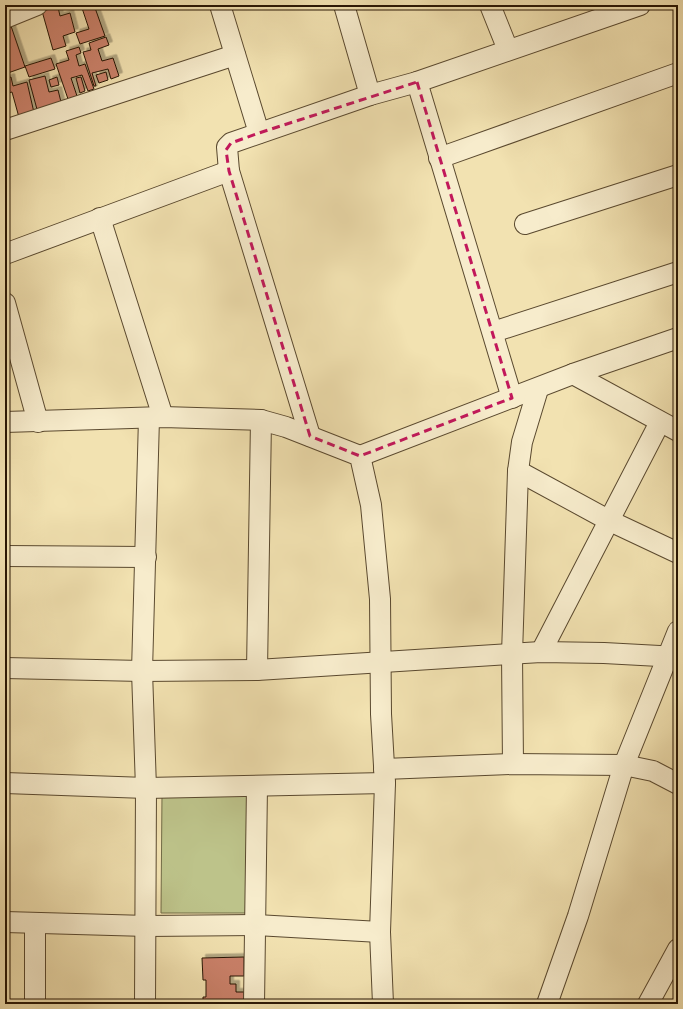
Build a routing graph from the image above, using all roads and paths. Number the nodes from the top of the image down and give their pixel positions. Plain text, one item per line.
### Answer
1 (37, 5) edge
2 (220, 5) edge
3 (344, 5) edge
4 (490, 5) edge
5 (640, 5) edge
6 (5, 18) edge
7 (508, 50) junction
8 (235, 55) junction
9 (678, 73) edge
10 (417, 82) junction
11 (370, 95) junction
12 (5, 130) edge
13 (259, 133) junction
14 (439, 158) junction
15 (229, 171) junction
16 (678, 175) edge
17 (100, 218) junction
18 (525, 224) dead end
19 (5, 254) edge
20 (678, 272) edge
21 (5, 303) edge
22 (492, 332) junction
23 (678, 338) edge
24 (573, 374) junction
25 (538, 389) junction
26 (512, 398) junction
27 (156, 418) junction
28 (261, 420) junction
29 (5, 422) edge
30 (38, 422) junction
31 (660, 422) junction
32 (678, 431) edge
33 (310, 436) junction
34 (360, 456) junction
35 (518, 471) junction
36 (610, 521) junction
37 (678, 553) edge
38 (5, 556) edge
39 (146, 557) junction
40 (678, 631) edge
41 (541, 652) junction
42 (512, 654) junction
43 (673, 657) edge
44 (381, 662) junction
45 (5, 668) edge
46 (256, 670) junction
47 (142, 671) junction
48 (513, 764) junction
49 (624, 765) junction
50 (384, 776) junction
51 (5, 783) edge
52 (678, 784) edge
53 (257, 786) junction
54 (146, 788) junction
55 (5, 922) edge
56 (35, 923) junction
57 (256, 925) junction
58 (147, 926) junction
59 (380, 932) junction
60 (678, 949) edge
61 (35, 1004) edge
62 (146, 1004) edge
63 (254, 1004) edge
64 (383, 1004) edge
65 (547, 1004) edge
66 (648, 1004) edge

1 - 6 street
2 - 8 street
3 - 11 street
4 - 7 street
5 - 7 street
7 - 10 street
8 - 12 street
8 - 13 street
9 - 14 street
10 - 11 street
10 - 14 street
11 - 13 street
13 - 15 street
14 - 22 street
15 - 17 street
15 - 33 street
16 - 18 street
17 - 19 street
17 - 27 street
20 - 22 street
21 - 30 street
22 - 26 street
23 - 24 street
24 - 25 street
24 - 31 street
25 - 26 street
25 - 35 street
26 - 34 street
27 - 28 street
27 - 30 street
27 - 39 street
28 - 33 street
28 - 46 street
29 - 30 street
31 - 32 street
31 - 36 street
33 - 34 street
34 - 44 street
35 - 36 street
35 - 42 street
36 - 37 street
36 - 41 street
38 - 39 street
39 - 47 street
40 - 43 street
41 - 42 street
41 - 43 street
42 - 44 street
42 - 48 street
43 - 49 street
44 - 46 street
44 - 50 street
45 - 47 street
46 - 47 street
47 - 54 street
48 - 49 street
48 - 50 street
49 - 52 street
49 - 65 street
50 - 53 street
50 - 59 street
51 - 54 street
53 - 54 street
53 - 57 street
54 - 58 street
55 - 56 street
56 - 58 street
56 - 61 street
57 - 58 street
57 - 59 street
57 - 63 street
58 - 62 street
59 - 64 street
60 - 66 street

